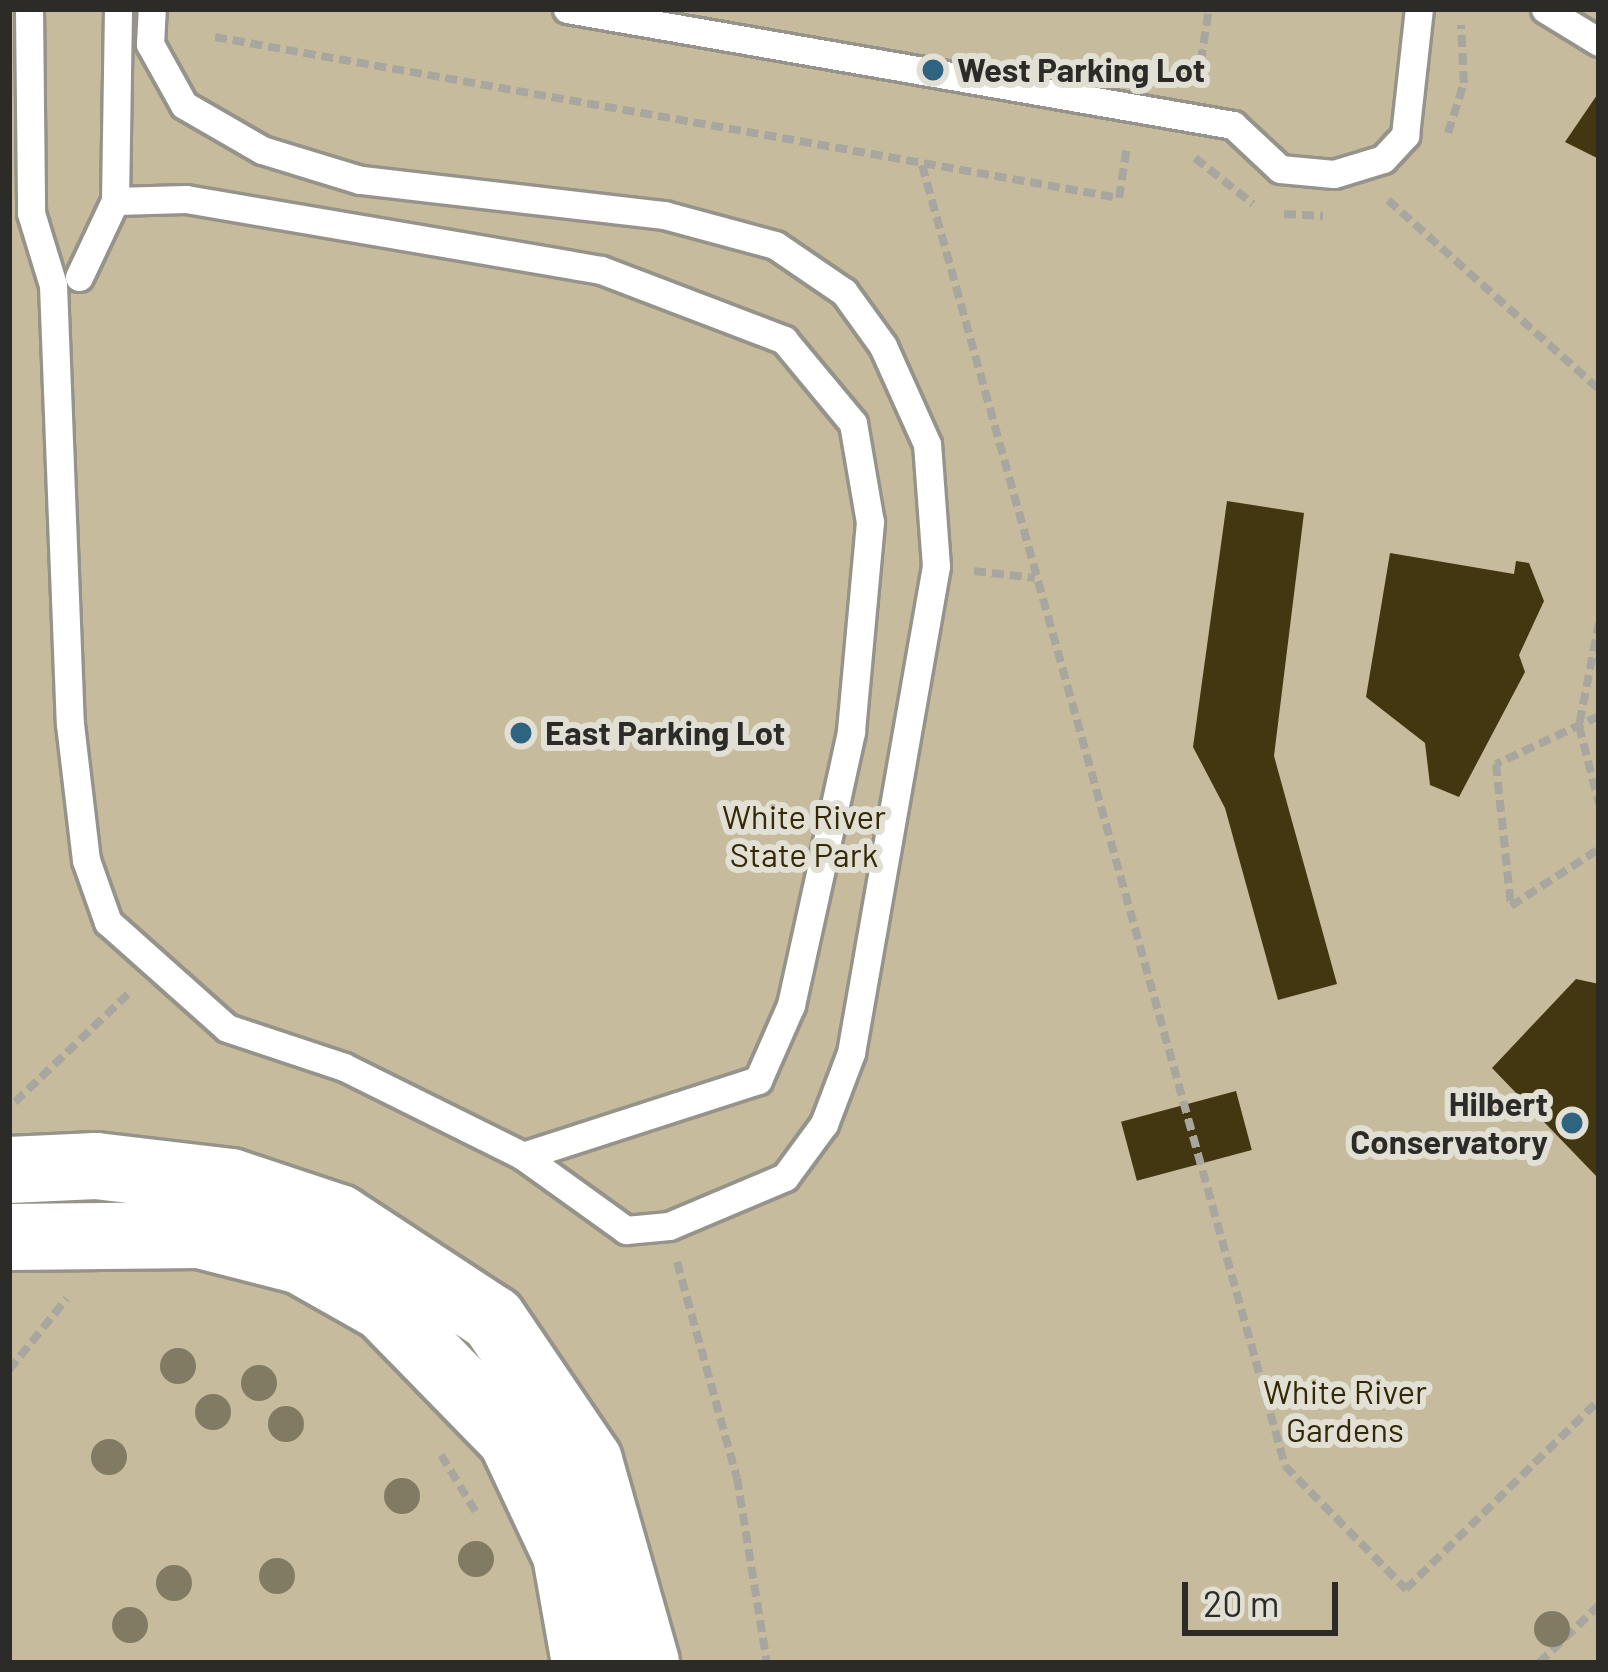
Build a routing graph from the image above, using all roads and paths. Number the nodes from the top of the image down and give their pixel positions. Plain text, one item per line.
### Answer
1 (29, 9) edge
2 (118, 9) edge
3 (152, 9) edge
4 (567, 9) edge
5 (1419, 9) edge
6 (1457, 9) edge
7 (1545, 9) edge
8 (215, 37) dead end
9 (1599, 42) edge
10 (1148, 141) dead end
11 (1441, 144) dead end
12 (1187, 149) dead end
13 (922, 165) junction
14 (1405, 187) dead end
15 (1388, 200) junction
16 (115, 201) junction
17 (1368, 206) dead end
18 (1348, 213) dead end
19 (79, 277) dead end
20 (1599, 389) edge
21 (1599, 622) edge
22 (1599, 716) edge
23 (1579, 726) junction
24 (1599, 805) edge
25 (1599, 849) edge
26 (131, 992) dead end
27 (15, 1102) dead end
28 (523, 1156) junction
29 (9, 1170) edge
30 (669, 1226) junction
31 (9, 1238) edge
32 (74, 1293) dead end
33 (9, 1370) edge
34 (1599, 1400) edge
35 (424, 1433) dead end
36 (481, 1522) dead end
37 (1599, 1605) edge
38 (584, 1663) edge
39 (646, 1663) edge
40 (766, 1663) edge
41 (1539, 1663) edge

1 - 28 lane
2 - 16 lane
3 - 30 lane
4 - 5 lane
6 - 11 path
7 - 9 lane
8 - 13 path
10 - 13 path
12 - 18 path
13 - 34 path
14 - 15 path
15 - 17 path
15 - 20 path
16 - 19 lane
16 - 28 lane
21 - 23 path
22 - 23 path
23 - 24 path
23 - 25 path
26 - 27 path
28 - 30 lane
29 - 39 street
30 - 40 path
31 - 38 street
32 - 33 path
35 - 36 path
37 - 41 path

